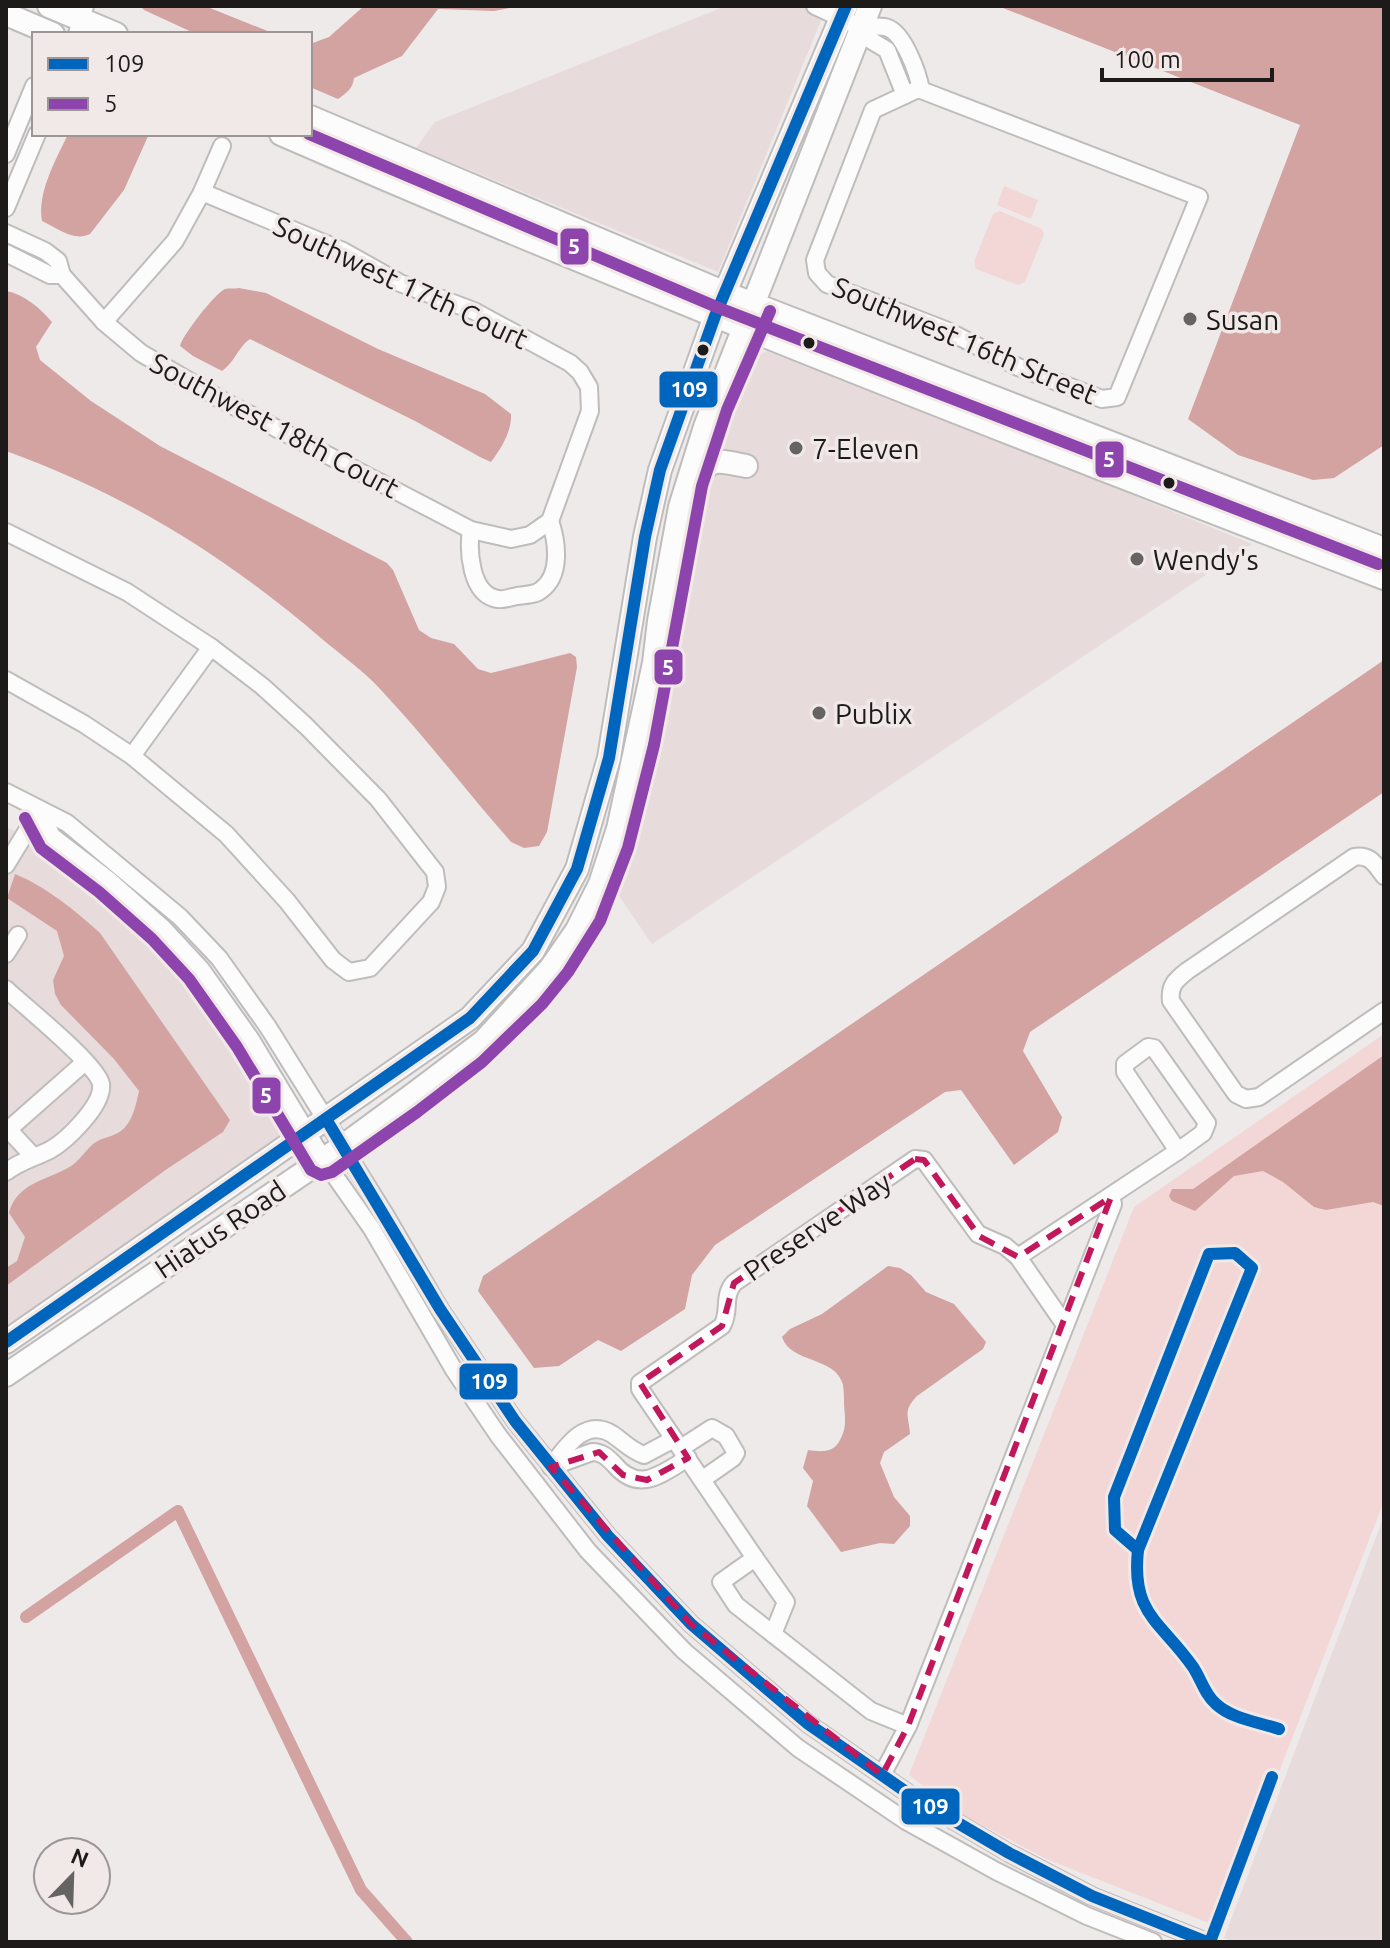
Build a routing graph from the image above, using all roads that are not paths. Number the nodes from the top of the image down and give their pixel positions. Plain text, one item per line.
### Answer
1 (815, 6) edge
2 (870, 6) edge
3 (6, 14) edge
4 (71, 14) edge
5 (850, 17) edge
6 (49, 32) edge
7 (56, 32) edge
8 (112, 32) edge
9 (914, 92) junction
10 (32, 97) edge
11 (312, 118) edge
12 (28, 119) edge
13 (36, 136) edge
14 (286, 136) edge
15 (222, 146) dead end
16 (6, 154) edge
17 (202, 192) junction
18 (6, 208) edge
19 (6, 233) edge
20 (6, 253) edge
21 (62, 275) junction
22 (725, 293) junction
23 (755, 304) junction
24 (715, 316) junction
25 (104, 322) junction
26 (744, 327) junction
27 (1113, 445) junction
28 (746, 466) dead end
29 (1102, 471) junction
30 (685, 487) junction
31 (550, 521) junction
32 (471, 530) junction
33 (6, 532) edge
34 (1384, 549) edge
35 (1384, 578) edge
36 (211, 647) junction
37 (6, 680) edge
38 (132, 756) junction
39 (6, 792) edge
40 (596, 807) junction
41 (39, 811) junction
42 (621, 814) junction
43 (6, 865) edge
44 (1384, 876) edge
45 (18, 935) dead end
46 (6, 954) edge
47 (6, 989) edge
48 (1384, 1011) edge
49 (85, 1062) junction
50 (326, 1119) junction
51 (7, 1128) edge
52 (307, 1133) junction
53 (343, 1146) junction
54 (1178, 1151) junction
55 (33, 1156) junction
56 (323, 1159) junction
57 (6, 1172) edge
58 (1111, 1197) junction
59 (1018, 1257) junction
60 (1065, 1325) junction
61 (6, 1342) edge
62 (6, 1375) edge
63 (681, 1448) junction
64 (551, 1467) junction
65 (703, 1479) junction
66 (755, 1558) junction
67 (773, 1634) junction
68 (908, 1726) junction
69 (882, 1775) junction
70 (1153, 1942) edge
71 (1207, 1942) edge

1 - 5 street
2 - 5 main road
3 - 6 main road
4 - 7 street
4 - 8 main road
5 - 9 street
5 - 22 main road, Hiatus Road
5 - 23 main road, Hiatus Road
9 - 9 street, Southwest 16th Street
10 - 12 street
11 - 22 main road
12 - 16 street
13 - 18 street
14 - 24 main road
15 - 17 street
17 - 25 street
17 - 31 street, Southwest 17th Court
19 - 21 street, Southwest 18th Court
20 - 21 street, Southwest 18th Court
21 - 25 street, Southwest 18th Court
22 - 23 main road
22 - 24 main road, Hiatus Road
23 - 26 main road, Hiatus Road
23 - 27 main road
24 - 26 main road
24 - 40 main road, Hiatus Road
25 - 32 street, Southwest 18th Court
26 - 29 main road
26 - 30 main road, Hiatus Road
27 - 29 main road
27 - 34 main road
28 - 30 main road
29 - 35 main road
30 - 42 main road, Hiatus Road
31 - 32 street, Southwest 18th Court
31 - 32 street
33 - 36 street
36 - 38 street
36 - 38 street
37 - 38 street
39 - 41 street
40 - 42 main road
40 - 50 main road, Hiatus Road
41 - 43 street
41 - 50 street
41 - 52 street
42 - 53 main road, Hiatus Road
44 - 48 street
45 - 46 street
47 - 49 street
49 - 51 street
49 - 55 street
50 - 52 main road, Hiatus Road
50 - 53 street
51 - 55 street
52 - 56 street
52 - 61 main road, Hiatus Road
53 - 56 main road, Hiatus Road
53 - 64 street
54 - 54 street
54 - 58 street
55 - 57 street
56 - 62 main road, Hiatus Road
56 - 70 street
58 - 59 street
58 - 60 street
59 - 60 street, Preserve Way
59 - 63 street, Preserve Way
60 - 68 street
63 - 64 street
63 - 64 street
63 - 65 street, Preserve Way
63 - 65 street
64 - 69 street
65 - 66 street, Preserve Way
66 - 67 street, Preserve Way
66 - 67 street
67 - 68 street
68 - 69 street
69 - 71 street

